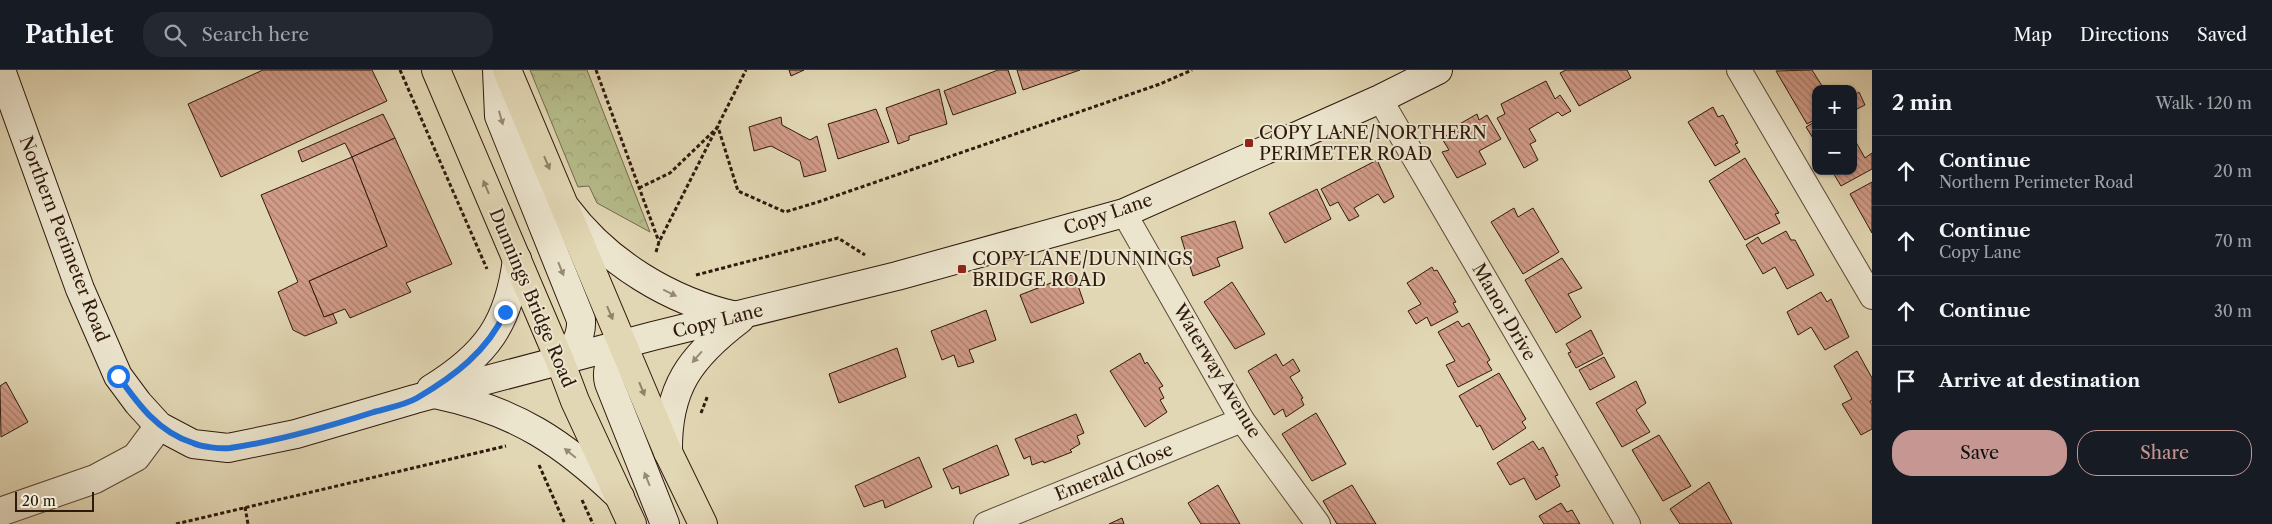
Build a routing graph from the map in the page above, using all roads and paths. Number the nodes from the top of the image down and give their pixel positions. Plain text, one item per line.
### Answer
1 (1, 70) edge
2 (400, 70) edge
3 (436, 70) edge
4 (497, 70) edge
5 (507, 70) edge
6 (596, 70) edge
7 (746, 70) edge
8 (1192, 70) edge
9 (1739, 70) edge
10 (1433, 71) edge
11 (1380, 99) junction
12 (718, 127) junction
13 (639, 188) junction
14 (566, 207) junction
15 (1124, 213) junction
16 (659, 242) junction
17 (663, 256) dead end
18 (516, 259) junction
19 (488, 271) dead end
20 (695, 275) dead end
21 (897, 276) junction
22 (1872, 297) edge
23 (741, 315) junction
24 (624, 344) junction
25 (560, 361) junction
26 (710, 390) dead end
27 (425, 397) junction
28 (1242, 420) junction
29 (698, 421) dead end
30 (159, 426) junction
31 (512, 445) dead end
32 (668, 452) junction
33 (538, 464) dead end
34 (620, 497) junction
35 (245, 507) junction
36 (7, 515) edge
37 (176, 524) edge
38 (248, 524) edge
39 (565, 524) edge
40 (632, 524) edge
41 (665, 524) edge
42 (703, 524) edge
43 (986, 524) edge
44 (1318, 524) edge
45 (1628, 524) edge

1 - 30 main road, Northern Perimeter Road
2 - 19 path
18 -> 3 highway, Dunnings Bridge Road
4 -> 25 main road
5 -> 14 highway
6 - 13 path
7 - 12 path
8 - 12 path
9 - 22 street
10 - 11 main road, Copy Lane
11 - 15 main road, Copy Lane
11 - 45 street, Manor Drive
12 - 13 path
12 - 16 path
13 - 16 path
14 -> 23 main road
14 -> 24 highway
15 - 21 main road, Copy Lane
15 - 28 street, Waterway Avenue
16 - 17 path
18 - 25 highway, Dunnings Bridge Road
18 - 27 main road
20 - 21 path
21 - 23 main road, Copy Lane
23 - 24 main road, Copy Lane
23 -> 32 main road
24 - 25 main road, Copy Lane
24 -> 32 highway
41 -> 24 main road
25 - 27 main road, Copy Lane
25 - 34 highway, Dunnings Bridge Road
26 - 29 path
27 - 30 main road, Copy Lane
34 -> 27 main road
28 - 43 street, Emerald Close
28 - 44 street, Waterway Avenue
30 - 36 main road
31 - 35 path
32 - 42 highway
33 - 39 path
34 - 40 highway, Dunnings Bridge Road
35 - 37 path
35 - 38 path

